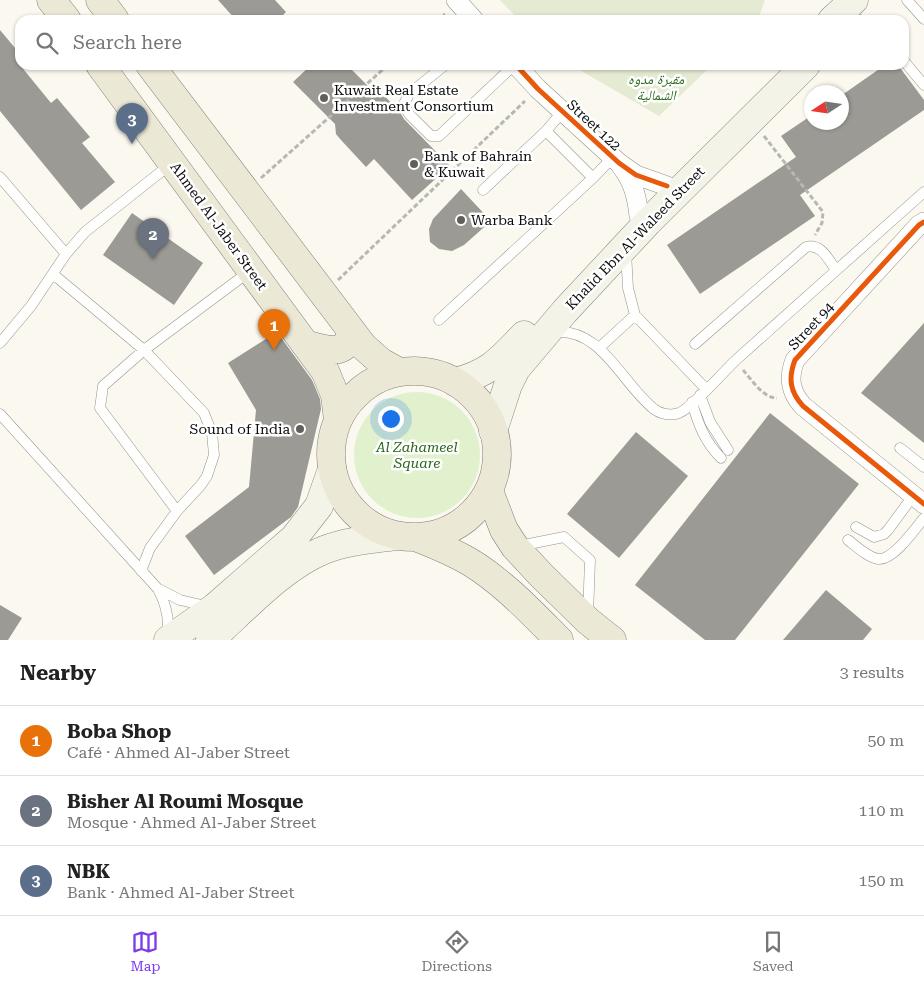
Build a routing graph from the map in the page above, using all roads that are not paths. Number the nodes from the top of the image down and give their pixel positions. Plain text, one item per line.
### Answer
1 (51, 0) edge
2 (100, 0) edge
3 (456, 0) edge
4 (875, 0) edge
5 (907, 0) edge
6 (63, 15) edge
7 (111, 15) edge
8 (470, 15) edge
9 (852, 15) edge
10 (924, 18) edge
11 (909, 67) edge
12 (104, 70) edge
13 (154, 70) edge
14 (439, 70) edge
15 (510, 70) edge
16 (520, 70) edge
17 (781, 70) edge
18 (801, 70) edge
19 (924, 85) edge
20 (563, 111) junction
21 (546, 131) junction
22 (616, 160) junction
23 (173, 162) junction
24 (0, 177) edge
25 (593, 178) junction
26 (667, 186) junction
27 (484, 190) dead end
28 (924, 192) edge
29 (638, 216) junction
30 (924, 222) edge
31 (626, 246) junction
32 (66, 254) junction
33 (251, 270) junction
34 (836, 270) junction
35 (53, 274) junction
36 (635, 315) junction
37 (439, 320) dead end
38 (351, 331) junction
39 (547, 333) junction
40 (0, 343) edge
41 (305, 344) junction
42 (695, 344) dead end
43 (599, 348) junction
44 (144, 350) junction
45 (398, 372) junction
46 (455, 382) junction
47 (699, 396) junction
48 (0, 414) edge
49 (338, 420) junction
50 (493, 431) junction
51 (900, 448) dead end
52 (724, 454) dead end
53 (924, 467) edge
54 (332, 470) junction
55 (489, 490) junction
56 (918, 500) edge
57 (177, 511) junction
58 (924, 518) edge
59 (856, 527) dead end
60 (407, 537) junction
61 (848, 540) dead end
62 (515, 547) junction
63 (141, 571) junction
64 (541, 575) junction
65 (158, 589) junction
66 (522, 604) junction
67 (215, 607) junction
68 (588, 621) junction
69 (167, 640) edge
70 (210, 640) edge
71 (560, 640) edge
72 (612, 640) edge

1 - 6 main road
2 - 7 main road
3 - 8 street
4 - 9 main road
5 - 10 lane
11 - 19 lane
12 - 23 main road, Ahmed Al-Jaber Street
13 - 38 main road
14 - 15 lane
16 - 20 street, Street 122
17 - 26 main road, Khalid Ebn Al-Waleed Street
18 - 31 main road, Khalid Ebn Al-Waleed Street
20 - 21 lane
20 - 22 street, Street 122
21 - 25 lane
21 - 27 lane
22 - 25 lane
22 - 26 street, Street 122
22 - 29 street, Street 122
23 - 32 lane
23 - 33 main road, Ahmed Al-Jaber Street
24 - 32 lane
25 - 37 lane
26 - 29 main road, Khalid Ebn Al-Waleed Street
28 - 34 lane
29 - 46 main road, Khalid Ebn Al-Waleed Street
30 - 56 street, Street 94
31 - 36 lane
31 - 39 main road, Khalid Ebn Al-Waleed Street
32 - 35 lane
33 - 41 main road, Ahmed Al-Jaber Street
33 - 44 lane
34 - 42 lane
34 - 47 lane
35 - 40 lane
35 - 44 lane
36 - 43 lane
36 - 47 lane
38 - 41 main road
38 - 45 main road
39 - 43 lane
39 - 50 main road, Khalid Ebn Al-Waleed Street
41 - 49 main road, Ahmed Al-Jaber Street
43 - 47 lane
44 - 57 lane
44 - 57 lane
45 - 46 main road
45 - 49 main road
46 - 50 main road
47 - 52 lane
48 - 63 lane
49 - 54 main road
50 - 55 main road
51 - 53 lane
54 - 60 main road
54 - 67 main road
55 - 60 main road
55 - 62 main road
56 - 59 lane
57 - 63 lane
58 - 61 lane
60 - 66 main road
60 - 70 main road
62 - 64 main road
62 - 68 lane
63 - 65 lane
64 - 66 main road
64 - 68 main road
65 - 67 lane
65 - 69 lane
66 - 71 main road
67 - 69 main road
68 - 72 main road

